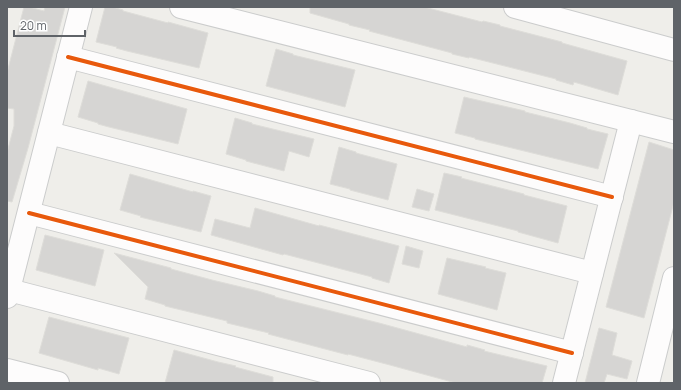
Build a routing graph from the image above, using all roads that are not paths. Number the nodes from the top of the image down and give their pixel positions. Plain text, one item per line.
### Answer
1 (81, 7) edge
2 (181, 7) edge
3 (515, 7) edge
4 (674, 50) edge
5 (68, 58) junction
6 (631, 121) junction
7 (674, 132) edge
8 (49, 133) junction
9 (612, 197) junction
10 (29, 213) junction
11 (592, 273) junction
12 (674, 278) edge
13 (8, 294) edge
14 (572, 353) junction
15 (7, 370) edge
16 (58, 383) edge
17 (369, 383) edge
18 (564, 383) edge
19 (648, 383) edge

1 - 5 street
2 - 6 street
3 - 4 street
5 - 8 street
5 - 9 street
6 - 7 street
6 - 9 street
8 - 10 street
8 - 11 street
9 - 11 street
10 - 13 street
10 - 14 street
11 - 14 street
12 - 19 street
13 - 17 street
14 - 18 street
15 - 16 street

